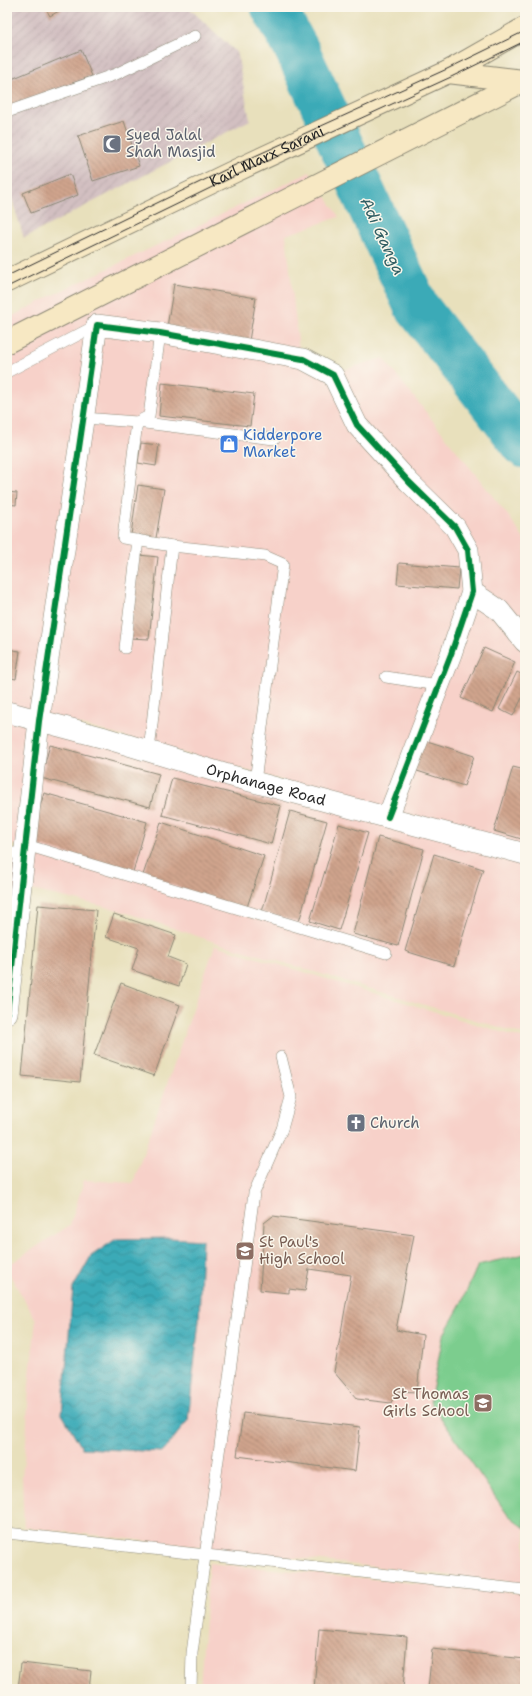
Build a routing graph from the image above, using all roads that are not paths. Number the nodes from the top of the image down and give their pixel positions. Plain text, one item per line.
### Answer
1 (525, 28) edge
2 (195, 36) dead end
3 (448, 72) junction
4 (524, 80) edge
5 (7, 112) edge
6 (7, 281) edge
7 (97, 325) junction
8 (160, 333) junction
9 (7, 342) edge
10 (7, 372) edge
11 (84, 418) junction
12 (137, 422) junction
13 (274, 439) dead end
14 (138, 540) junction
15 (172, 546) junction
16 (472, 592) junction
17 (525, 642) edge
18 (125, 648) dead end
19 (386, 677) dead end
20 (438, 685) junction
21 (7, 712) edge
22 (40, 721) junction
23 (149, 752) junction
24 (255, 782) junction
25 (388, 817) junction
26 (20, 851) edge
27 (525, 854) edge
28 (386, 953) dead end
29 (10, 970) edge
30 (7, 1013) edge
31 (281, 1057) dead end
32 (7, 1533) edge
33 (206, 1555) junction
34 (525, 1590) edge
35 (191, 1689) edge

1 - 3 main road, Karl Marx Sarani
2 - 5 lane
3 - 4 main road
3 - 6 main road, Karl Marx Sarani
4 - 9 main road
7 - 8 street
7 - 10 lane
7 - 11 street
8 - 12 lane
8 - 16 street
11 - 12 lane
11 - 22 street
12 - 13 lane
12 - 14 lane
14 - 15 lane
14 - 18 lane
15 - 23 lane
15 - 24 lane
16 - 17 street
16 - 20 street
19 - 20 lane
20 - 25 street
21 - 22 street, Orphanage Road
22 - 23 street, Orphanage Road
22 - 26 street
23 - 24 street, Orphanage Road
24 - 25 street, Orphanage Road
25 - 27 street, Orphanage Road
26 - 28 lane
26 - 29 street
29 - 30 street
31 - 33 lane
32 - 33 lane
33 - 34 lane
33 - 35 lane

